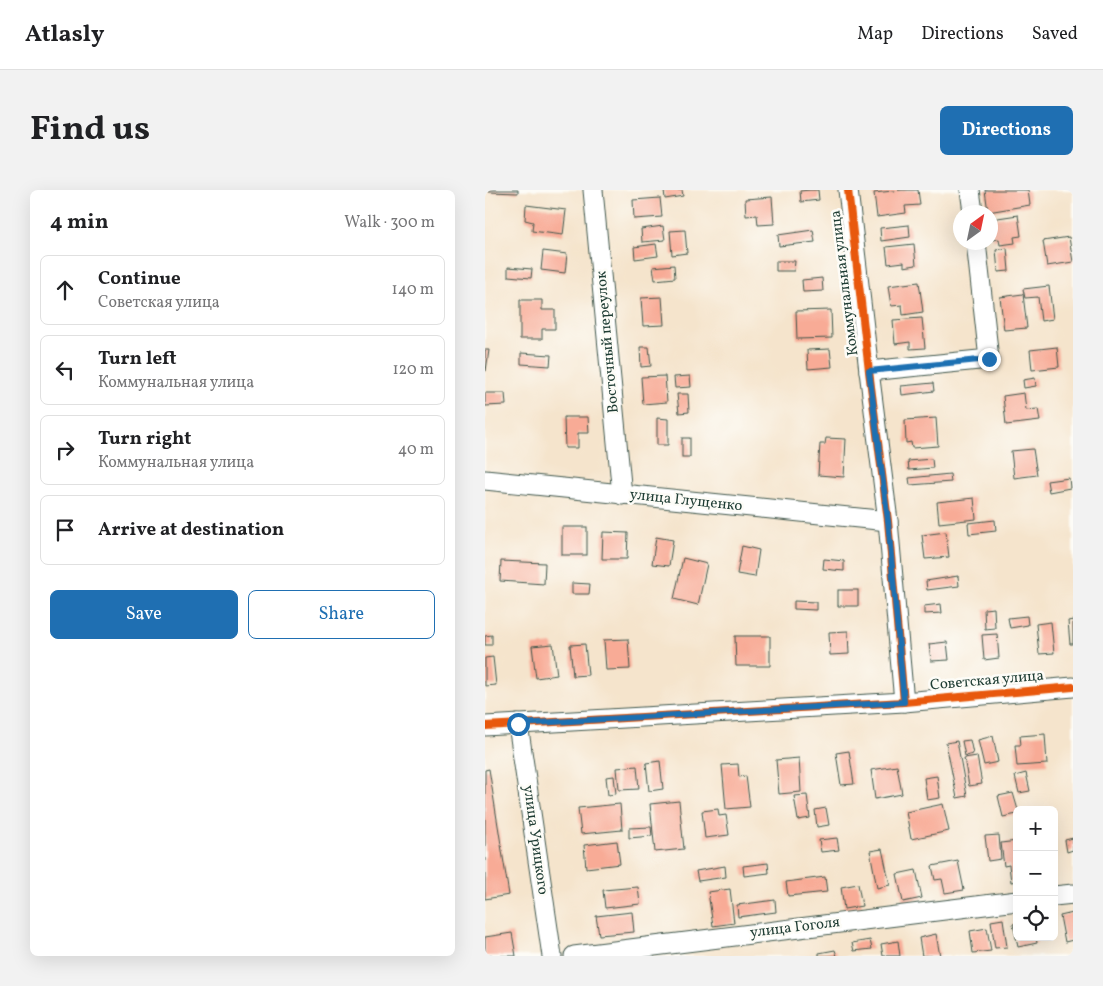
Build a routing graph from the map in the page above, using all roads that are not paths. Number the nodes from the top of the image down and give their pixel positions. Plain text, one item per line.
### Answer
1 (593, 190) edge
2 (848, 190) edge
3 (970, 190) edge
4 (972, 205) edge
5 (977, 250) edge
6 (869, 371) junction
7 (485, 480) edge
8 (622, 495) junction
9 (888, 521) junction
10 (1073, 687) edge
11 (904, 702) junction
12 (518, 724) junction
13 (485, 726) edge
14 (1073, 894) edge
15 (1058, 896) edge
16 (1013, 901) edge
17 (552, 956) edge
18 (574, 956) edge

1 - 8 street, Восточный переулок
2 - 6 street, Коммунальная улица
3 - 4 street
5 - 6 street, Коммунальная улица
6 - 9 street, Коммунальная улица
7 - 8 street, улица Глущенко
8 - 9 street, улица Глущенко
9 - 11 street, Коммунальная улица
10 - 11 street, Советская улица
11 - 12 street, Советская улица
12 - 13 street, Советская улица
12 - 17 street, улица Урицкого
14 - 15 street
16 - 18 street, улица Гоголя

